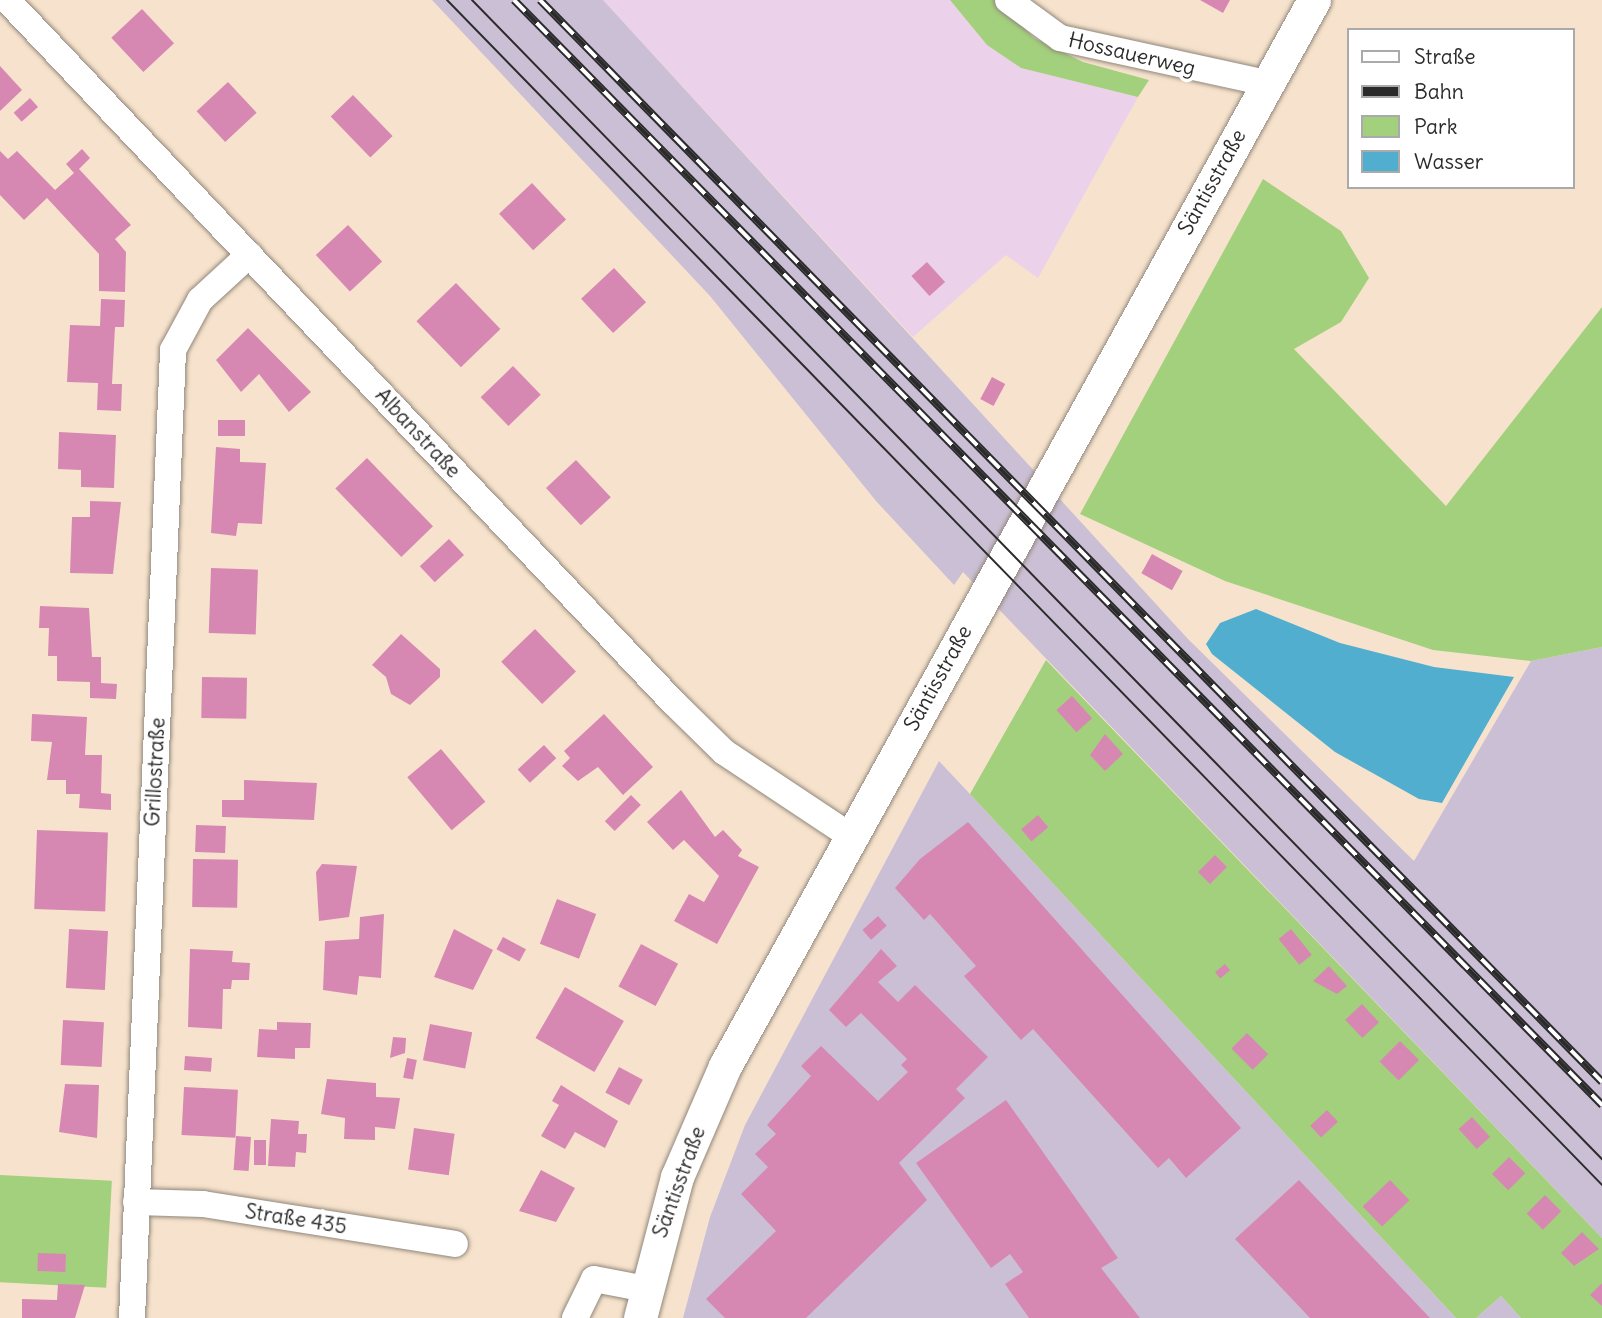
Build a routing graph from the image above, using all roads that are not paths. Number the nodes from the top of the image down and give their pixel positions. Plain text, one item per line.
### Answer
1 (7, 0) edge
2 (1008, 0) edge
3 (1314, 0) edge
4 (1267, 83) junction
5 (249, 255) junction
6 (852, 837) junction
7 (136, 1202) junction
8 (455, 1244) dead end
9 (643, 1303) edge
10 (132, 1318) edge
11 (575, 1318) edge

1 - 5 street, Albanstraße
2 - 4 street, Hossauerweg
3 - 4 street, Säntisstraße
4 - 6 street, Säntisstraße
5 - 6 street, Albanstraße
5 - 7 street, Grillostraße
6 - 9 street, Säntisstraße
7 - 8 street, Straße 435
7 - 10 street, Grillostraße
9 - 11 street, Säntisstraße

